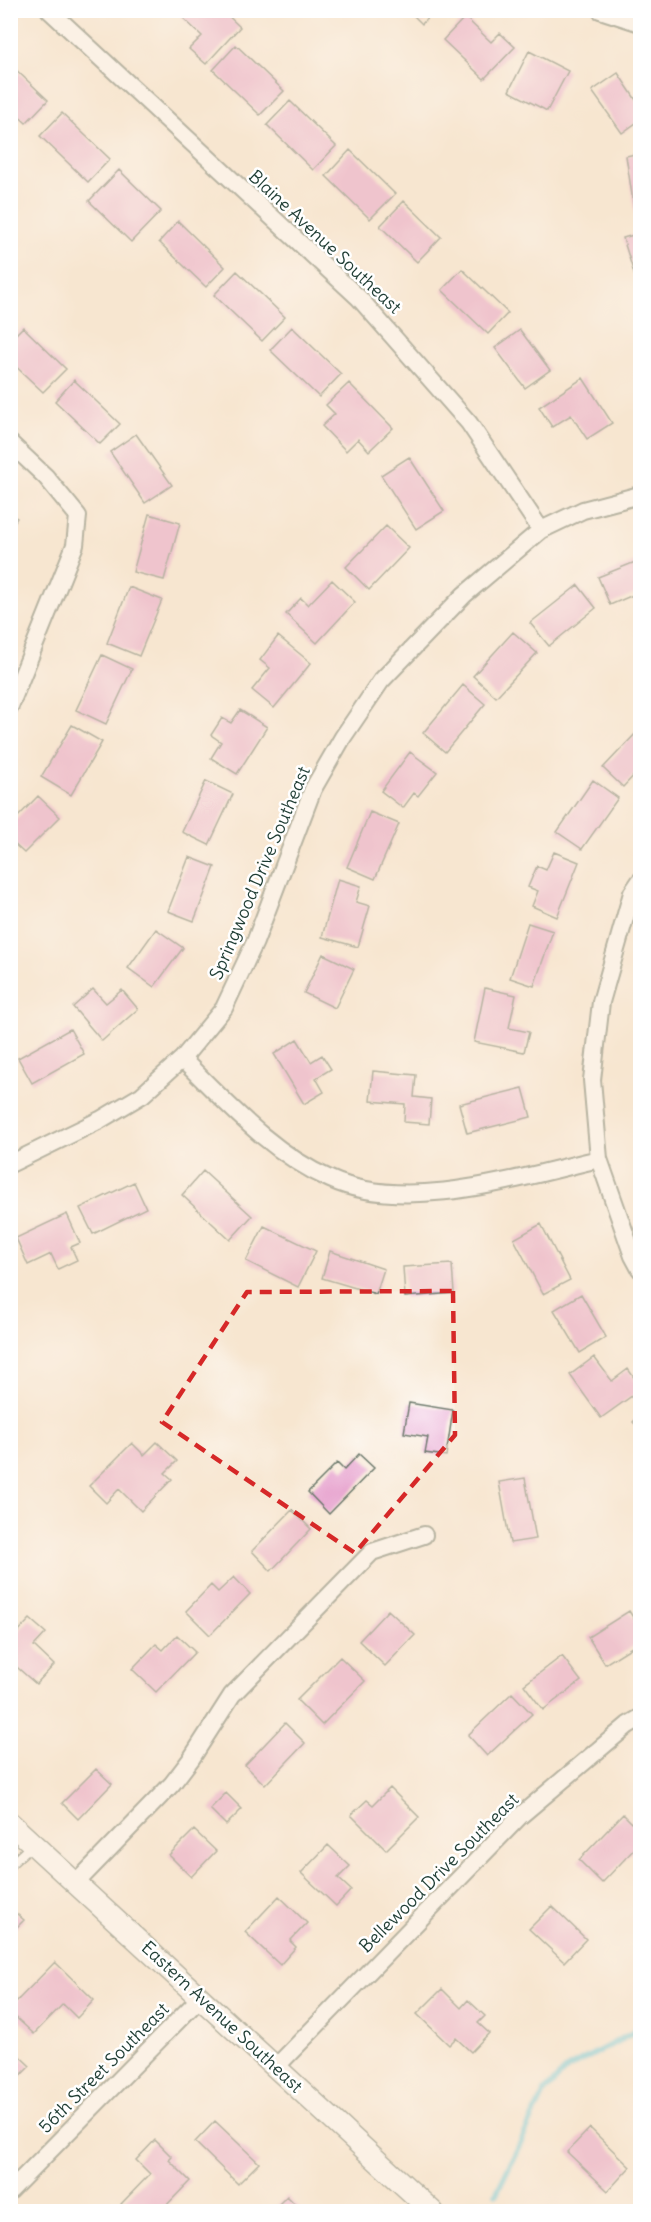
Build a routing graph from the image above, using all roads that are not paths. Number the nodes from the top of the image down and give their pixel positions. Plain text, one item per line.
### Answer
1 (50, 10) edge
2 (600, 10) edge
3 (640, 23) edge
4 (10, 443) edge
5 (640, 495) edge
6 (541, 530) junction
7 (10, 706) edge
8 (640, 881) edge
9 (182, 1059) junction
10 (599, 1159) junction
11 (10, 1164) edge
12 (640, 1269) edge
13 (424, 1535) dead end
14 (640, 1718) edge
15 (10, 1823) edge
16 (33, 1844) junction
17 (10, 1865) edge
18 (75, 1883) junction
19 (200, 1998) junction
20 (276, 2067) junction
21 (10, 2191) edge
22 (433, 2211) edge

1 - 6 street, Blaine Avenue Southeast
2 - 3 street
4 - 7 street
5 - 6 street, Springwood Drive Southeast
6 - 9 street, Springwood Drive Southeast
8 - 10 street
9 - 10 street
9 - 11 street, Springwood Drive Southeast
10 - 12 street
13 - 18 street
14 - 20 street, Bellewood Drive Southeast
15 - 16 street, Eastern Avenue Southeast
16 - 17 lane
16 - 18 street, Eastern Avenue Southeast
18 - 19 street, Eastern Avenue Southeast
19 - 20 street, Eastern Avenue Southeast
19 - 21 street, 56th Street Southeast
20 - 22 street, Eastern Avenue Southeast

